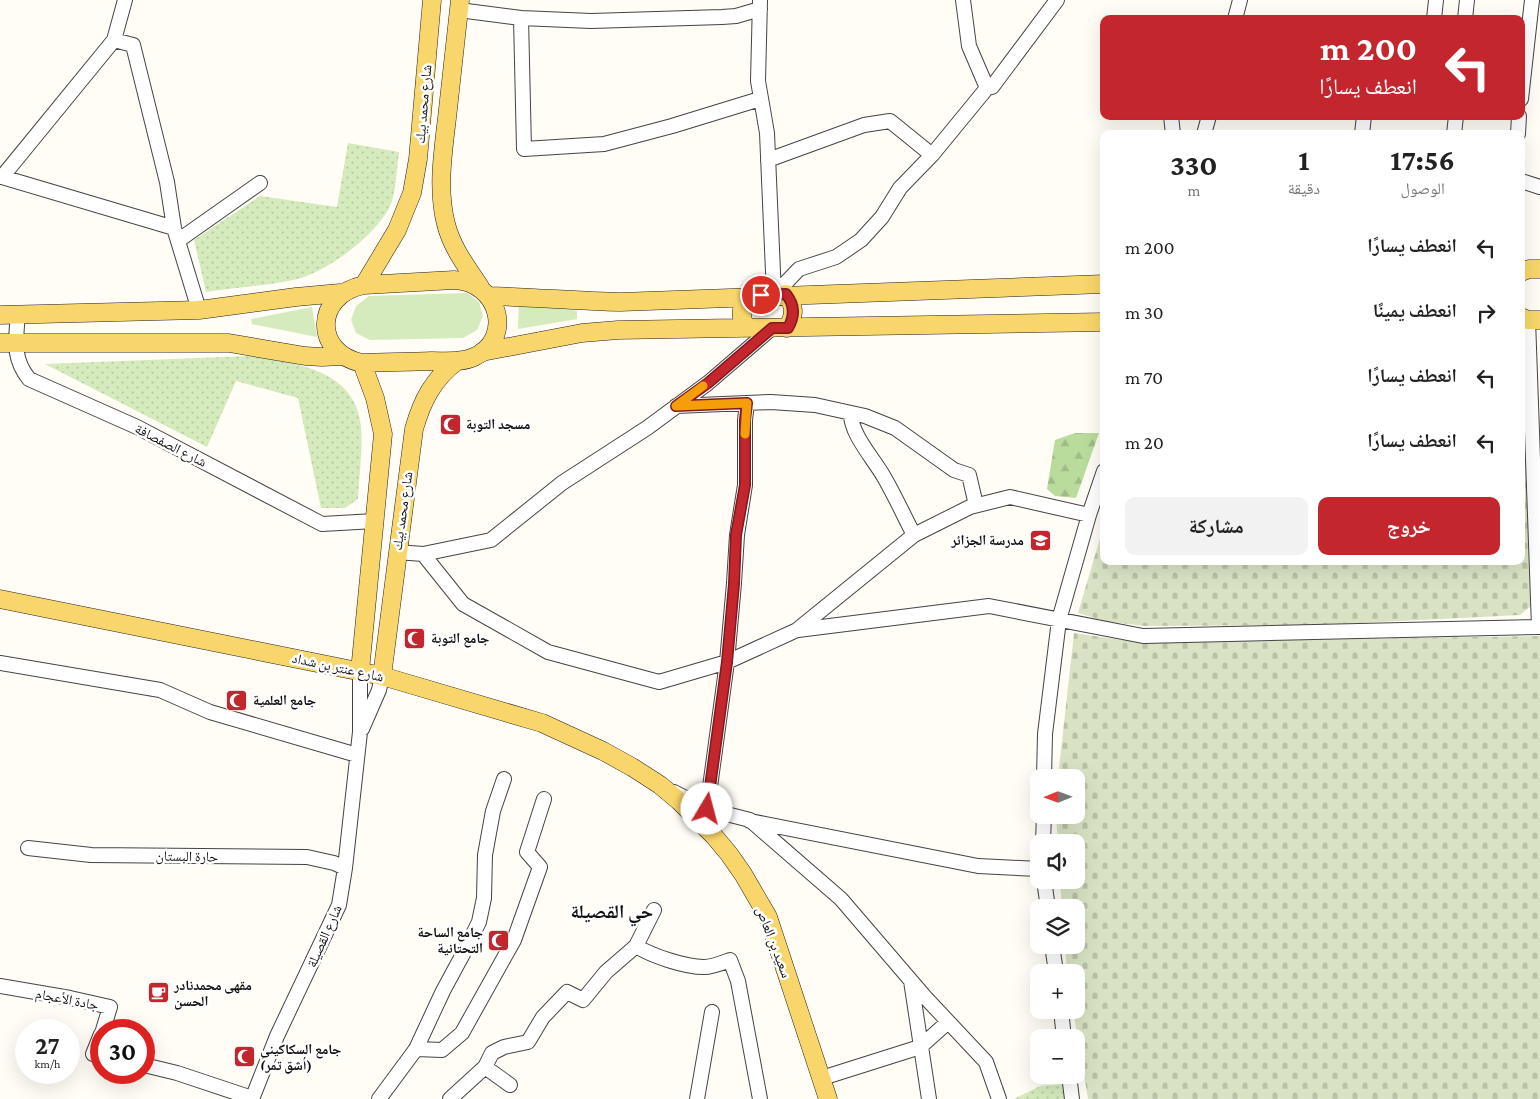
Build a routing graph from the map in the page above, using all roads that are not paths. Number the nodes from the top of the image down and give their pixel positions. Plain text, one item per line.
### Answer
1 (125, 0) edge
2 (432, 0) edge
3 (963, 0) edge
4 (1057, 0) edge
5 (1240, 0) edge
6 (1436, 0) edge
7 (1467, 0) edge
8 (1532, 0) edge
9 (459, 5) edge
10 (760, 5) edge
11 (1236, 15) edge
12 (1434, 15) edge
13 (1465, 15) edge
14 (521, 18) junction
15 (114, 40) junction
16 (1525, 62) edge
17 (987, 88) junction
18 (760, 99) junction
19 (932, 155) junction
20 (768, 160) junction
21 (1, 177) edge
22 (260, 183) dead end
23 (1525, 183) edge
24 (1540, 186) edge
25 (177, 234) junction
26 (1540, 269) edge
27 (1525, 270) edge
28 (1100, 284) edge
29 (364, 285) junction
30 (485, 292) junction
31 (340, 293) junction
32 (780, 295) junction
33 (748, 296) junction
34 (199, 310) junction
35 (18, 314) junction
36 (0, 315) edge
37 (1530, 319) edge
38 (1100, 322) edge
39 (748, 328) junction
40 (780, 328) junction
41 (8, 343) edge
42 (482, 352) junction
43 (342, 356) junction
44 (456, 361) junction
45 (362, 363) junction
46 (747, 403) junction
47 (676, 406) junction
48 (850, 413) junction
49 (1100, 483) edge
50 (976, 505) junction
51 (1089, 515) junction
52 (375, 521) junction
53 (914, 535) junction
54 (397, 552) junction
55 (423, 554) junction
56 (0, 599) edge
57 (1059, 620) junction
58 (1540, 627) edge
59 (797, 630) junction
60 (727, 662) junction
61 (0, 663) edge
62 (360, 671) junction
63 (382, 676) junction
64 (360, 732) junction
65 (357, 755) junction
66 (1044, 769) edge
67 (504, 779) dead end
68 (660, 785) junction
69 (544, 799) dead end
70 (707, 809) junction
71 (750, 820) junction
72 (28, 848) dead end
73 (345, 868) junction
74 (1030, 869) edge
75 (654, 910) dead end
76 (636, 946) junction
77 (911, 981) junction
78 (0, 986) edge
79 (712, 1012) dead end
80 (106, 1019) edge
81 (948, 1022) junction
82 (920, 1047) junction
83 (416, 1049) junction
84 (485, 1067) junction
85 (155, 1068) edge
86 (822, 1078) junction
87 (1070, 1084) edge
88 (510, 1085) dead end
89 (252, 1099) edge
90 (379, 1099) edge
91 (450, 1099) edge
92 (697, 1099) edge
93 (760, 1099) edge
94 (828, 1099) edge
95 (929, 1099) edge
96 (999, 1099) edge
97 (1072, 1099) edge

1 - 15 street
2 - 29 main road, شارع محمد بيك
3 - 17 street
4 - 17 street
5 - 11 street
6 - 12 street
7 - 13 street
8 - 16 street
9 - 14 street
9 - 30 main road, شارع محمد بيك
10 - 14 street
10 - 18 street
14 - 18 street
15 - 21 street
15 - 25 street
17 - 19 street
18 - 20 street
19 - 20 street
19 - 32 street
20 - 32 street
21 - 25 street
22 - 25 street
23 - 24 street
25 - 34 street
26 - 27 main road
28 - 32 main road
29 - 30 main road
29 - 31 main road
30 - 33 main road
30 - 42 main road, شارع محمد بيك
31 - 34 main road
31 - 43 main road
32 - 33 main road
32 - 40 main road
33 - 39 main road
34 - 35 main road
35 - 36 main road
35 - 41 street, شارع الصفصافة
37 - 58 street
38 - 40 main road
39 - 40 main road
39 - 42 main road
40 - 47 street
41 - 43 main road
41 - 52 street, شارع الصفصافة
42 - 44 main road
43 - 45 main road
44 - 45 main road
44 - 54 main road, شارع محمد بيك
45 - 52 main road, شارع محمد بيك
46 - 47 street
46 - 48 street
46 - 60 street
47 - 55 street
48 - 50 street
48 - 53 street
49 - 51 street
50 - 51 street
50 - 53 street
51 - 57 street
52 - 62 main road, شارع محمد بيك
53 - 59 street
54 - 55 street
54 - 63 main road, شارع محمد بيك
55 - 60 street
56 - 62 main road, شارع عنتر بن شداد
57 - 58 street
57 - 59 street
57 - 66 street
59 - 60 street
60 - 70 street
61 - 65 street
62 - 63 main road, شارع عنتر بن شداد
62 - 64 street, شارع القصيلة
63 - 64 street, شارع القصيلة
63 - 68 main road, شارع عنتر بن شداد
64 - 65 street, شارع القصيلة
65 - 73 street, شارع القصيلة
67 - 83 street
68 - 70 street
68 - 86 main road, سعيد بن العاص
69 - 83 street
70 - 71 street
71 - 74 street
71 - 77 street
72 - 73 street, حارة البستان
73 - 89 street, شارع القصيلة
75 - 76 street
76 - 84 street
76 - 93 street
77 - 81 street
77 - 82 street
78 - 80 street, جادة الأعجام
79 - 92 street
81 - 82 street
81 - 96 street
82 - 86 street
82 - 95 street
83 - 90 street
84 - 88 street
84 - 91 street
85 - 89 street
86 - 94 main road, سعيد بن العاص
87 - 97 street

